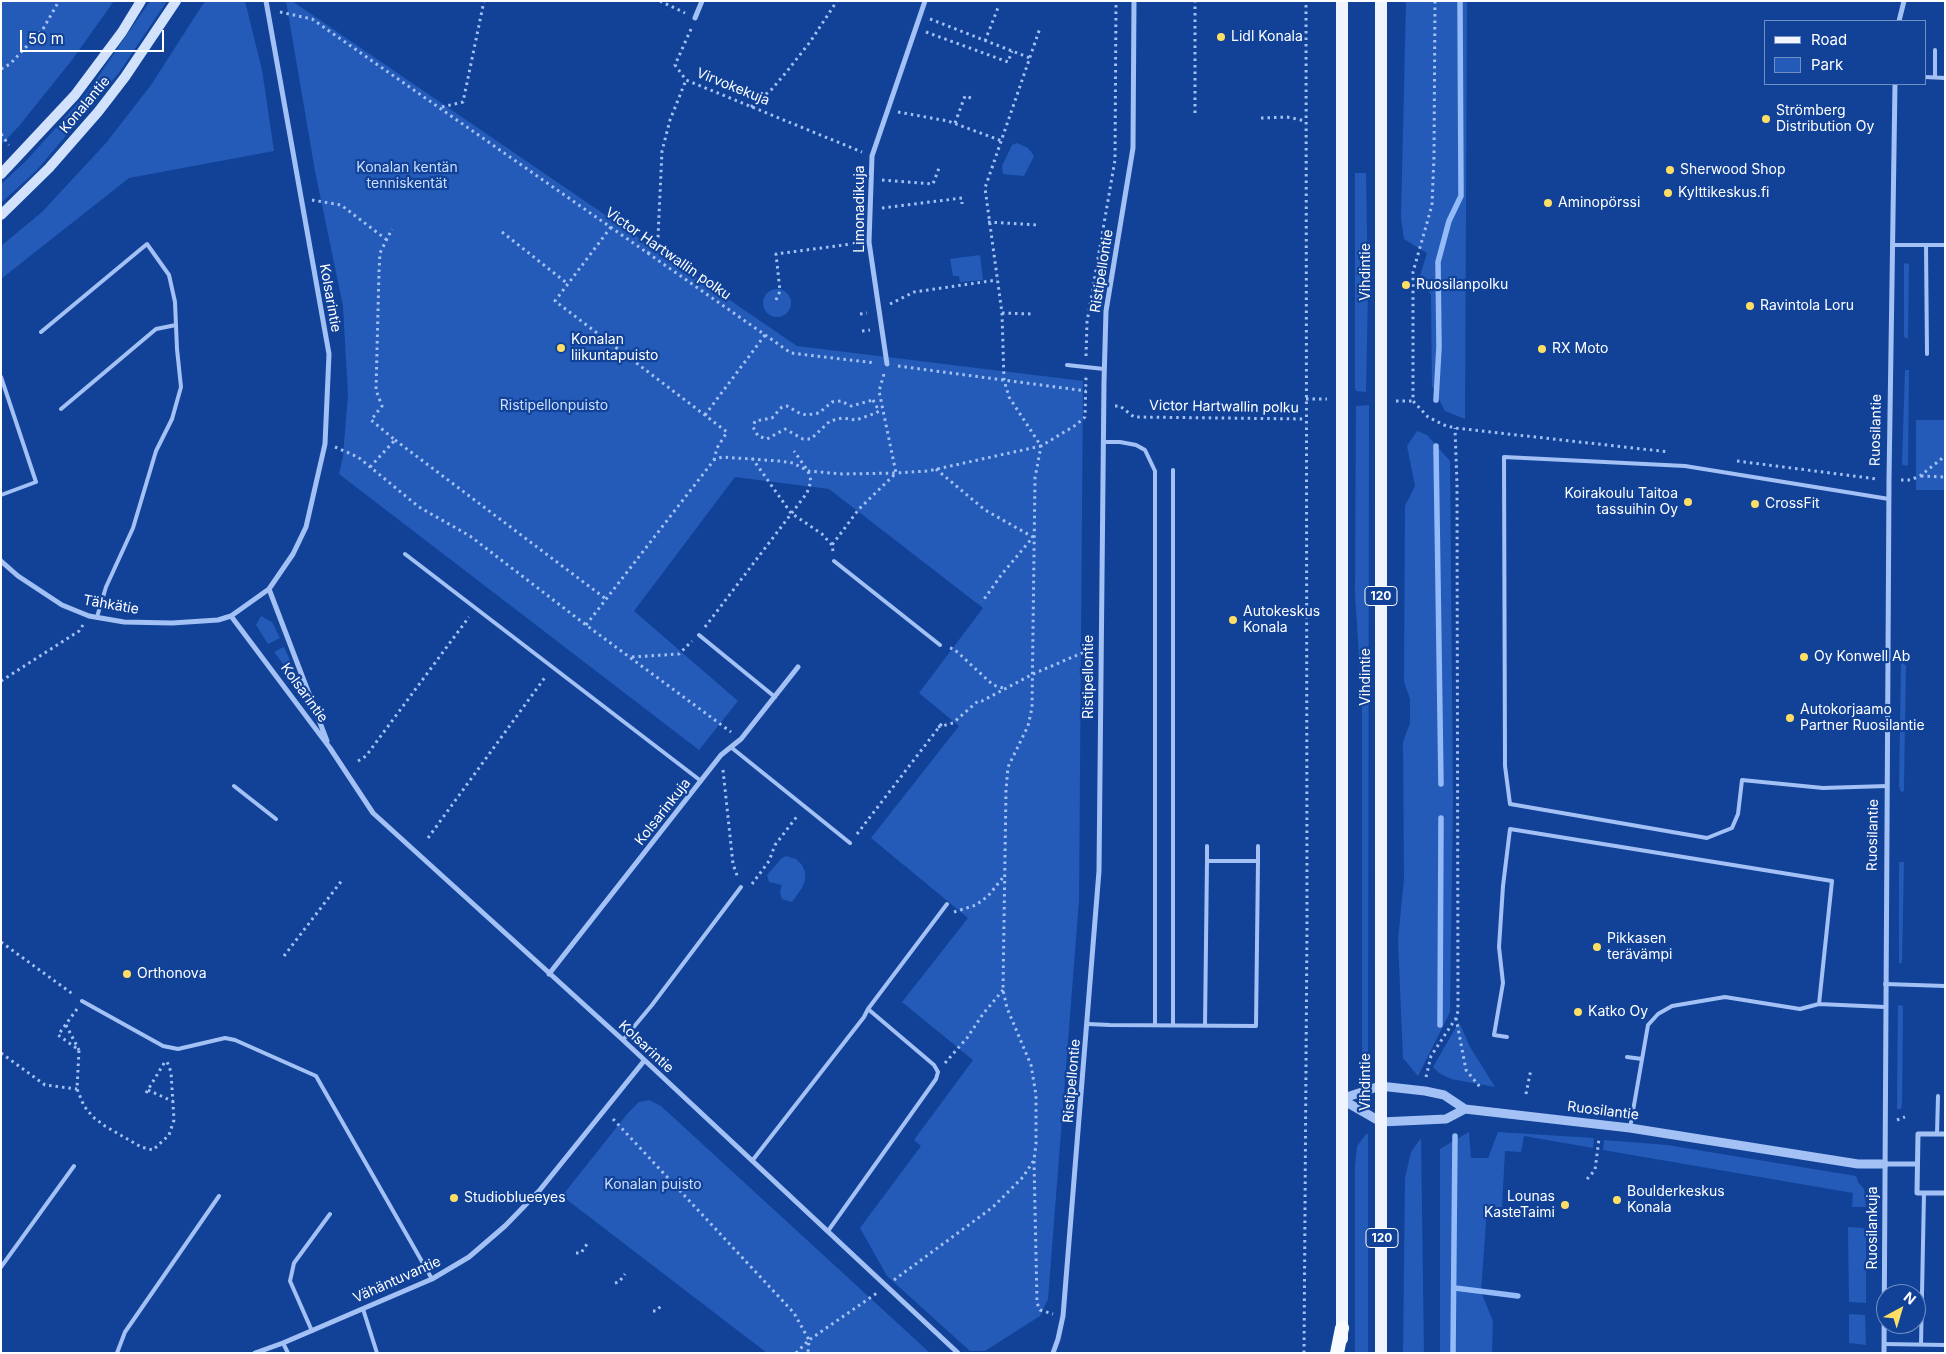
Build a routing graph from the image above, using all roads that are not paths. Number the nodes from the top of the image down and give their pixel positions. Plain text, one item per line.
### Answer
1 (141, 1) edge
2 (176, 1) edge
3 (266, 1) edge
4 (702, 1) edge
5 (925, 1) edge
6 (1134, 1) edge
7 (1342, 1) edge
8 (1381, 1) edge
9 (1904, 1) edge
10 (695, 18) road end
11 (1899, 20) edge
12 (1936, 50) dead end
13 (1926, 77) edge
14 (1935, 78) junction
15 (1945, 78) edge
16 (1895, 85) edge
17 (1, 174) edge
18 (1, 215) edge
19 (1892, 245) junction
20 (1926, 245) junction
21 (1945, 245) edge
22 (176, 325) junction
23 (41, 332) dead end
24 (1927, 354) dead end
25 (886, 364) road end
26 (1067, 365) dead end
27 (1104, 369) junction
28 (1, 377) edge
29 (61, 409) dead end
30 (1103, 442) junction
31 (1173, 470) dead end
32 (1, 495) edge
33 (1889, 499) junction
34 (405, 554) dead end
35 (1, 561) edge
36 (834, 561) road end
37 (268, 589) junction
38 (231, 616) junction
39 (97, 617) junction
40 (699, 634) road end
41 (940, 645) road end
42 (798, 667) dead end
43 (775, 697) junction
44 (330, 748) junction
45 (732, 748) junction
46 (701, 782) junction
47 (234, 786) dead end
48 (1887, 786) junction
49 (276, 819) dead end
50 (850, 843) road end
51 (1207, 846) dead end
52 (1258, 846) dead end
53 (1207, 860) junction
54 (1258, 861) junction
55 (741, 887) road end
56 (947, 904) dead end
57 (549, 974) junction
58 (1885, 984) junction
59 (1945, 986) edge
60 (82, 1001) road end
61 (1819, 1004) junction
62 (1885, 1007) junction
63 (868, 1009) junction
64 (1088, 1024) junction
65 (1155, 1025) junction
66 (1173, 1025) junction
67 (1205, 1026) junction
68 (1507, 1037) dead end
69 (622, 1040) junction
70 (1627, 1057) dead end
71 (1642, 1060) junction
72 (644, 1061) junction
73 (1380, 1086) junction
74 (1938, 1096) dead end
75 (1341, 1099) junction
76 (1465, 1109) junction
77 (1381, 1122) junction
78 (1630, 1128) junction
79 (1937, 1134) junction
80 (1945, 1134) edge
81 (752, 1161) junction
82 (1884, 1164) junction
83 (1918, 1164) junction
84 (74, 1166) dead end
85 (1924, 1193) junction
86 (1945, 1193) edge
87 (219, 1196) dead end
88 (330, 1214) dead end
89 (828, 1231) junction
90 (1, 1267) edge
91 (432, 1279) junction
92 (362, 1309) junction
93 (1342, 1328) junction
94 (312, 1331) junction
95 (284, 1344) junction
96 (1884, 1344) junction
97 (1921, 1344) junction
98 (1945, 1345) edge
99 (117, 1353) edge
100 (255, 1353) edge
101 (288, 1353) edge
102 (377, 1353) edge
103 (958, 1353) edge
104 (1053, 1353) edge
105 (1337, 1353) edge
106 (1342, 1353) edge
107 (1381, 1353) edge
108 (1884, 1353) edge

1 - 17 main road, Konalantie
2 - 18 main road, Konalantie
3 - 37 street, Kolsarintie
4 - 10 street
5 - 25 street, Limonadikuja
6 - 27 street, Ristipellontie
7 - 75 main road, Vihdintie
8 - 73 main road, Vihdintie / 120
9 - 11 street
12 - 14 lane
13 - 14 lane
14 - 15 lane
16 - 19 street, Ruosilantie
19 - 20 lane
19 - 33 street, Ruosilantie
20 - 21 lane
20 - 24 lane
22 - 23 lane
22 - 29 lane
22 - 39 lane
26 - 27 lane
27 - 30 street, Ristipellontie
28 - 32 lane
30 - 64 street, Ristipellontie
30 - 65 lane
31 - 66 lane
33 - 48 street, Ruosilantie
33 - 48 lane
34 - 46 lane
35 - 39 street, Tähkätie
36 - 41 lane
37 - 38 street, Kolsarintie
37 - 44 street, Kolsarintie
38 - 39 street, Tähkätie
38 - 44 street, Kolsarintie
40 - 43 lane
42 - 43 street, Kolsarinkuja
43 - 45 street, Kolsarinkuja
44 - 57 street, Kolsarintie
45 - 46 street, Kolsarinkuja
45 - 50 lane
46 - 57 street, Kolsarinkuja
47 - 49 lane
48 - 58 street, Ruosilantie
51 - 53 lane
52 - 54 lane
53 - 54 lane
53 - 67 lane
54 - 67 lane
55 - 69 lane
56 - 63 lane
57 - 69 street, Kolsarintie
58 - 59 lane
58 - 62 street, Ruosilantie
60 - 91 lane
61 - 62 lane
61 - 68 lane
61 - 71 lane
62 - 82 street, Ruosilantie
63 - 81 lane
63 - 89 lane
64 - 65 lane
64 - 104 street, Ristipellontie
65 - 66 lane
66 - 67 lane
69 - 72 street, Kolsarintie
70 - 71 lane
71 - 78 lane
72 - 81 street, Kolsarintie
72 - 91 street, Vähäntuvantie
73 - 75 street, Ruosilantie
73 - 76 street, Ruosilantie
73 - 77 main road, Vihdintie / 120
74 - 79 lane
75 - 77 street
75 - 93 main road, Vihdintie
76 - 77 street
76 - 78 street, Ruosilantie
77 - 107 main road, Vihdintie / 120
78 - 82 street, Ruosilantie
79 - 80 street
79 - 83 street
81 - 89 street, Kolsarintie
82 - 83 street
82 - 96 street, Ruosilankuja
83 - 85 street
84 - 90 lane
85 - 86 street
85 - 97 lane
87 - 99 lane
88 - 94 lane
89 - 103 street, Kolsarintie
91 - 92 street, Vähäntuvantie
92 - 94 street, Vähäntuvantie
92 - 102 lane
93 - 105 highway
93 - 106 main road, Vihdintie
94 - 95 street, Vähäntuvantie
95 - 100 street, Vähäntuvantie
95 - 101 lane
96 - 97 lane
96 - 108 street, Ruosilankuja
97 - 98 lane

